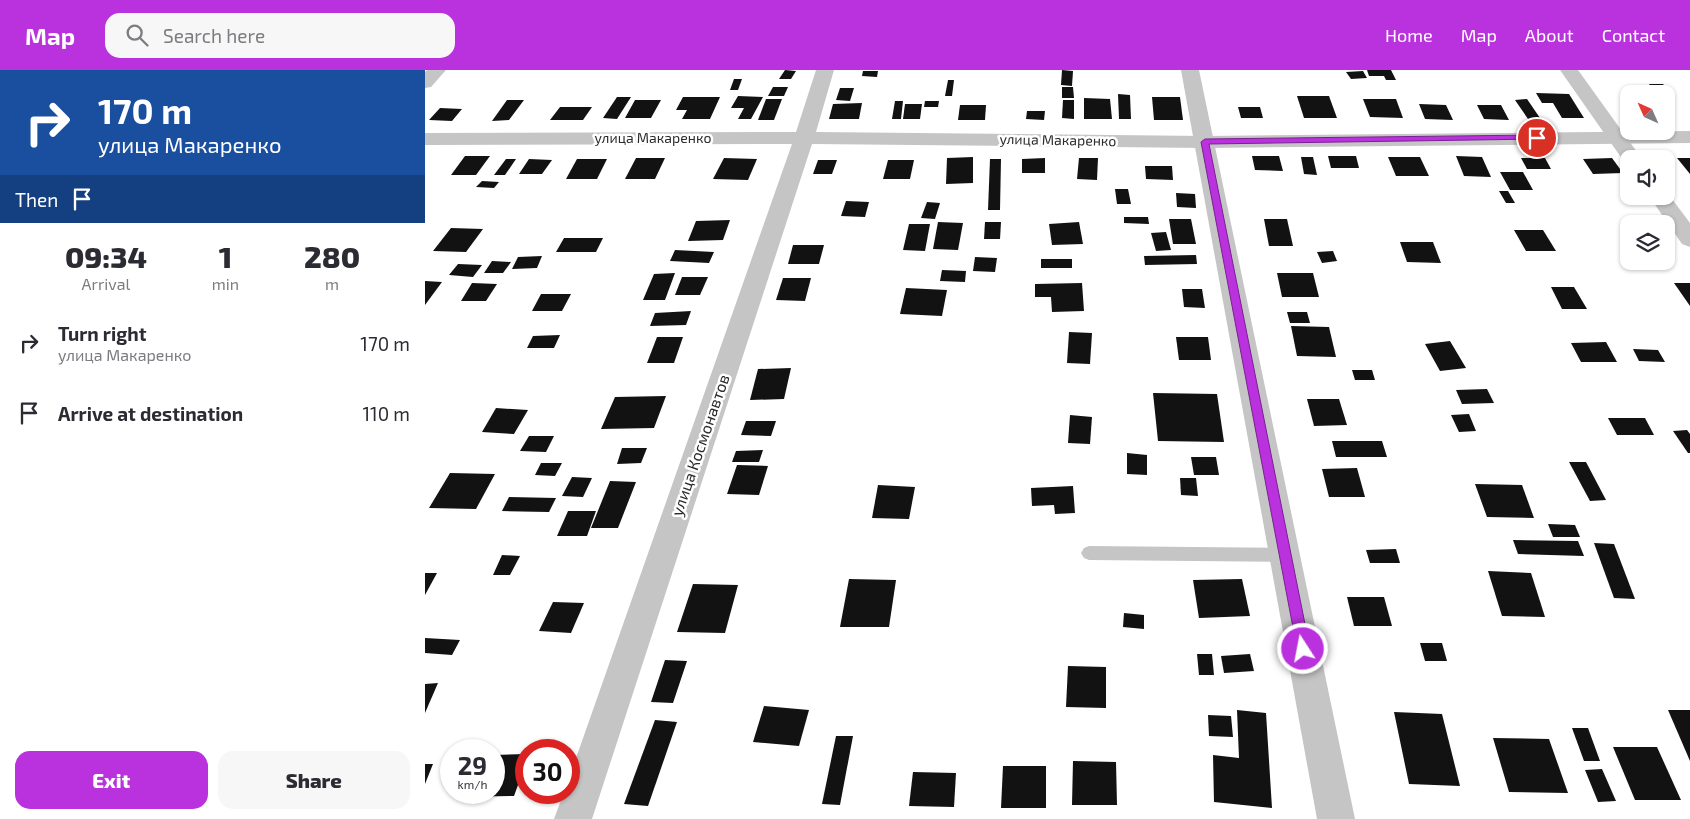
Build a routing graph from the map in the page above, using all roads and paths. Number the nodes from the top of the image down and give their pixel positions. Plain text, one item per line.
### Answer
1 (437, 70) edge
2 (825, 70) edge
3 (1190, 70) edge
4 (1569, 70) edge
5 (425, 83) edge
6 (1616, 137) junction
7 (1690, 137) edge
8 (804, 138) junction
9 (425, 139) edge
10 (1205, 142) junction
11 (1625, 150) edge
12 (1665, 205) edge
13 (1690, 239) edge
14 (1089, 553) dead end
15 (1285, 554) junction
16 (573, 819) edge
17 (1336, 819) edge

1 - 5 street
2 - 8 street, улица Космонавтов
3 - 10 street
4 - 6 street
6 - 7 street, улица Макаренко
6 - 10 street, улица Макаренко
6 - 11 street
8 - 9 street, улица Макаренко
8 - 10 street, улица Макаренко
8 - 16 street, улица Космонавтов
10 - 15 street
12 - 13 street
14 - 15 lane
15 - 17 street

